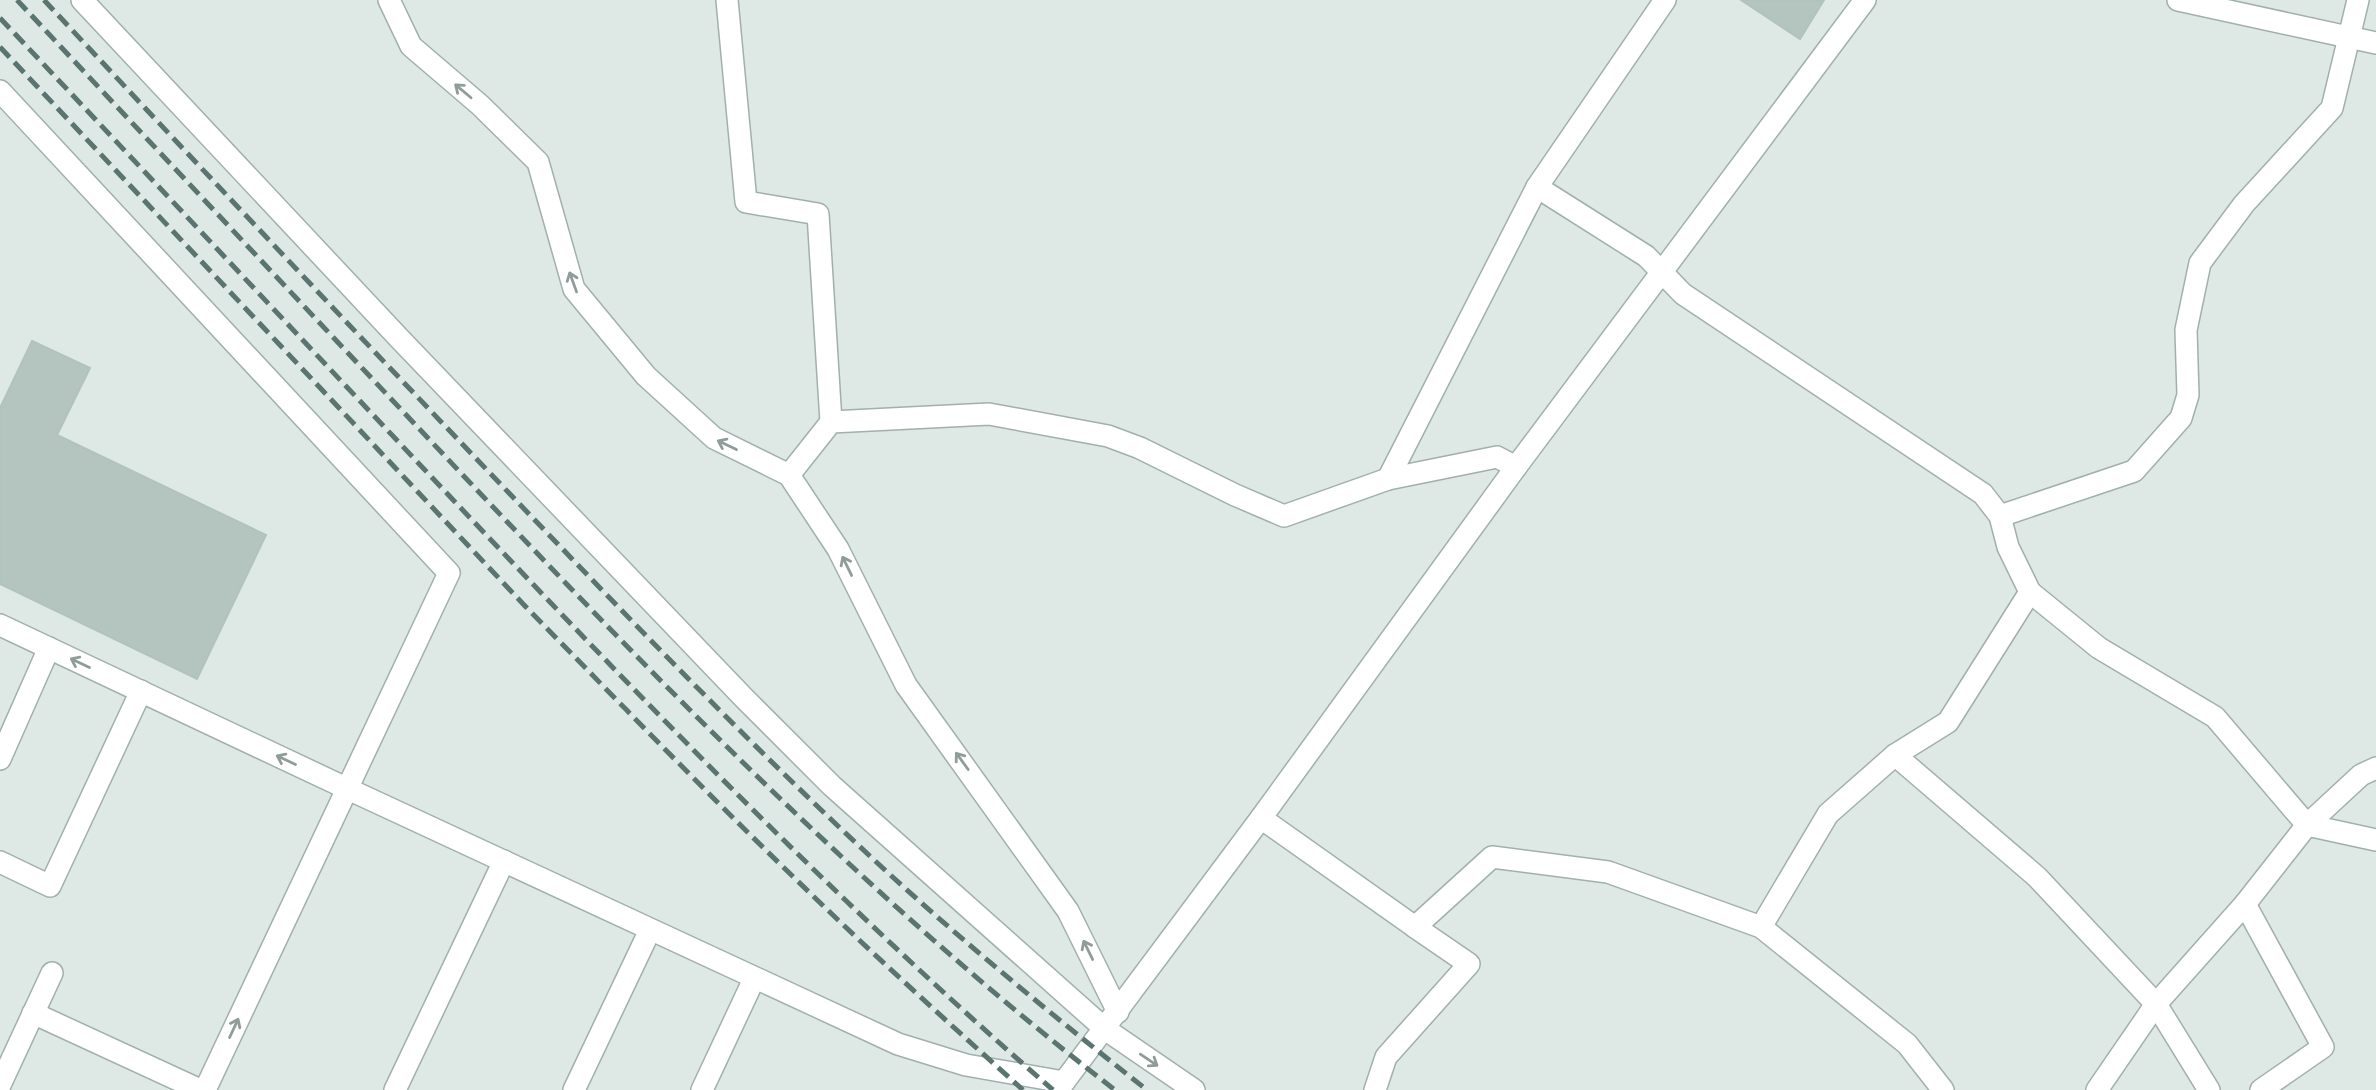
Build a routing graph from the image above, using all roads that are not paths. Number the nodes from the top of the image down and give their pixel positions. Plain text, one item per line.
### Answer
1 (82, 0) edge
2 (389, 0) edge
3 (727, 0) edge
4 (1665, 0) edge
5 (1865, 0) edge
6 (2178, 0) edge
7 (2358, 0) edge
8 (2349, 36) junction
9 (2376, 43) edge
10 (0, 91) edge
11 (1537, 187) junction
12 (1662, 274) junction
13 (831, 422) junction
14 (1516, 467) junction
15 (789, 475) junction
16 (1388, 479) junction
17 (2000, 516) junction
18 (2030, 592) junction
19 (0, 625) edge
20 (49, 648) junction
21 (141, 691) junction
22 (1895, 755) junction
23 (0, 759) edge
24 (2376, 768) edge
25 (348, 789) junction
26 (1261, 818) junction
27 (2307, 825) junction
28 (2376, 840) edge
29 (504, 861) junction
30 (0, 862) edge
31 (2245, 904) junction
32 (1415, 927) junction
33 (1761, 927) junction
34 (650, 930) junction
35 (52, 973) dead end
36 (754, 979) junction
37 (2156, 1004) junction
38 (1118, 1012) junction
39 (33, 1013) junction
40 (1105, 1029) junction
41 (0, 1085) edge
42 (1061, 1086) edge
43 (203, 1090) edge
44 (396, 1090) edge
45 (574, 1090) edge
46 (702, 1090) edge
47 (1194, 1090) edge
48 (1375, 1090) edge
49 (1943, 1090) edge
50 (2097, 1090) edge
51 (2209, 1090) edge
52 (2261, 1090) edge

1 - 40 street
15 -> 2 street
3 - 13 street
4 - 11 street
5 - 12 street
6 - 8 street
7 - 8 street
8 - 9 street
8 - 17 street
10 - 25 street
11 - 12 street
11 - 16 street
12 - 14 street
12 - 17 street
13 - 15 street
13 - 16 street
14 - 16 street
14 - 26 street
38 -> 15 street
17 - 18 street
18 - 22 street
18 - 27 street
19 - 20 street
21 -> 20 street
20 - 23 street
25 -> 21 street
21 - 30 street
22 - 33 street
22 - 37 street
24 - 27 street
25 - 29 street
43 -> 25 street
26 - 32 street
26 - 38 street
27 - 28 street
27 - 31 street
29 - 34 street
29 - 44 street
31 - 37 street
31 - 52 street
32 - 33 street
32 - 48 street
33 - 49 street
34 - 36 street
34 - 45 street
35 - 39 street
36 - 42 street
36 - 46 street
37 - 50 street
37 - 51 street
38 - 40 street
39 - 41 street
39 - 43 street
40 - 42 street
40 -> 47 street

